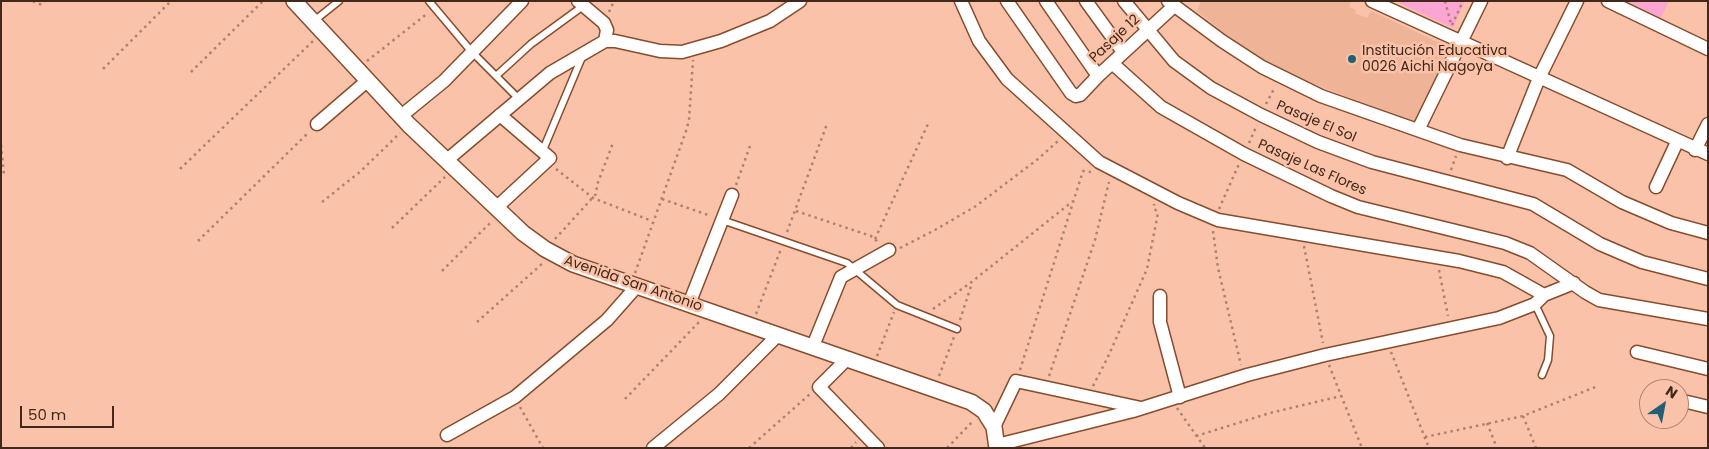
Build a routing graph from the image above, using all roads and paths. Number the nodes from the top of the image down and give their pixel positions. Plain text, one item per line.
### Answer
1 (33, 1) edge
2 (171, 1) edge
3 (263, 1) edge
4 (294, 1) edge
5 (339, 1) edge
6 (428, 1) edge
7 (522, 1) edge
8 (800, 1) edge
9 (961, 1) edge
10 (1007, 1) edge
11 (1046, 1) edge
12 (1086, 1) edge
13 (1124, 1) edge
14 (1445, 1) edge
15 (1463, 1) edge
16 (1481, 1) edge
17 (1578, 1) edge
18 (1608, 1) edge
19 (1380, 3) edge
20 (580, 4) edge
21 (1177, 5) edge
22 (44, 6) dead end
23 (434, 8) junction
24 (1444, 22) dead end
25 (1452, 26) junction
26 (317, 27) junction
27 (1146, 30) junction
28 (1464, 38) junction
29 (605, 42) junction
30 (693, 49) junction
31 (1708, 49) edge
32 (471, 51) junction
33 (1123, 52) junction
34 (582, 55) junction
35 (1112, 63) junction
36 (104, 69) dead end
37 (356, 69) junction
38 (191, 72) dead end
39 (496, 76) junction
40 (1098, 76) junction
41 (1539, 78) junction
42 (367, 81) junction
43 (518, 98) junction
44 (500, 115) junction
45 (405, 120) junction
46 (317, 124) joint
47 (827, 124) dead end
48 (928, 124) dead end
49 (1708, 124) edge
50 (1418, 130) junction
51 (1067, 133) junction
52 (1677, 142) junction
53 (613, 143) dead end
54 (1, 145) edge
55 (1460, 145) junction
56 (750, 146) dead end
57 (1695, 150) junction
58 (1708, 154) edge
59 (546, 157) junction
60 (1508, 158) junction
61 (1099, 162) junction
62 (450, 164) junction
63 (180, 169) dead end
64 (1090, 173) junction
65 (4, 175) dead end
66 (1097, 176) dead end
67 (1103, 179) dead end
68 (1440, 180) junction
69 (1656, 187) dead end
70 (1156, 192) junction
71 (732, 195) joint
72 (593, 198) junction
73 (662, 199) junction
74 (1074, 200) junction
75 (322, 202) dead end
76 (498, 210) junction
77 (796, 211) junction
78 (1211, 217) junction
79 (722, 220) junction
80 (652, 221) junction
81 (392, 228) dead end
82 (1708, 233) edge
83 (1302, 234) junction
84 (875, 239) junction
85 (198, 241) dead end
86 (784, 241) junction
87 (889, 250) junction
88 (548, 251) junction
89 (1436, 258) junction
90 (853, 270) junction
91 (442, 271) dead end
92 (1708, 279) edge
93 (1574, 283) junction
94 (634, 285) junction
95 (1160, 296) dead end
96 (1540, 300) junction
97 (689, 304) junction
98 (897, 305) junction
99 (710, 311) junction
100 (924, 316) junction
101 (1708, 319) edge
102 (477, 322) dead end
103 (751, 326) junction
104 (957, 329) dead end
105 (1450, 330) junction
106 (778, 335) junction
107 (1387, 341) junction
108 (814, 346) junction
109 (1637, 352) dead end
110 (1325, 355) junction
111 (848, 358) junction
112 (873, 366) junction
113 (1708, 369) edge
114 (1247, 375) junction
115 (1542, 375) dead end
116 (1016, 381) junction
117 (1598, 386) dead end
118 (818, 387) junction
119 (1045, 387) junction
120 (1087, 396) junction
121 (1341, 396) junction
122 (515, 397) junction
123 (1175, 398) junction
124 (625, 399) dead end
125 (1689, 402) edge
126 (1708, 407) edge
127 (1144, 408) junction
128 (984, 411) junction
129 (1523, 416) junction
130 (1487, 423) junction
131 (994, 427) junction
132 (447, 435) dead end
133 (1196, 436) junction
134 (1425, 437) junction
135 (997, 446) edge
136 (543, 448) edge
137 (653, 448) edge
138 (749, 448) edge
139 (878, 448) edge
140 (947, 448) edge
141 (1205, 448) edge
142 (1362, 448) edge
143 (1429, 448) edge
144 (1497, 448) edge
145 (1536, 448) edge

1 - 22 path
2 - 36 path
3 - 38 path
4 - 26 street, Avenida San Antonio
5 - 26 lane
6 - 23 lane
7 - 32 street
8 - 30 street
9 - 51 street
10 - 40 street, Pasaje 12
11 - 40 street
12 - 33 street
13 - 27 street, Pasaje El Sol
14 - 25 path
15 - 25 path
16 - 28 street
17 - 41 street
18 - 31 street
19 - 28 street
20 - 29 street
20 - 39 lane
21 - 27 street, Pasaje 12
21 - 50 street
23 - 32 lane
23 - 37 path
24 - 25 path
25 - 28 path
26 - 37 street, Avenida San Antonio
26 - 63 path
27 - 33 street, Pasaje 12
27 - 68 street, Pasaje El Sol
28 - 41 street
28 - 50 street
29 - 30 street
29 - 34 street
30 - 73 path
32 - 39 lane
32 - 45 street
33 - 35 street, Pasaje 12
34 - 43 street
34 - 59 lane
35 - 40 street, Pasaje 12
35 - 93 street, Pasaje Las Flores
37 - 42 street, Avenida San Antonio
39 - 43 lane
41 - 52 street
41 - 60 street
42 - 45 street, Avenida San Antonio
42 - 46 street
43 - 44 street
44 - 59 street
44 - 62 street
45 - 62 street, Avenida San Antonio
45 - 75 path
46 - 85 path
47 - 77 path
48 - 84 path
49 - 57 street
50 - 55 street
51 - 61 street
51 - 87 path
52 - 57 street
52 - 69 street
53 - 72 path
54 - 65 path
55 - 60 street
55 - 68 path
56 - 71 path
57 - 58 street
59 - 72 path
59 - 76 street
60 - 82 street
61 - 64 path
61 - 70 street
62 - 76 street, Avenida San Antonio
62 - 81 path
64 - 66 path
64 - 74 path
67 - 119 path
68 - 92 street, Pasaje El Sol
70 - 78 street
70 - 120 path
71 - 79 street
72 - 80 path
72 - 88 path
73 - 79 path
73 - 80 path
74 - 100 path
74 - 116 path
76 - 88 street, Avenida San Antonio
76 - 91 path
77 - 84 path
77 - 86 path
78 - 83 street
78 - 114 path
79 - 86 lane
79 - 97 street
80 - 94 path
83 - 89 street
83 - 110 path
84 - 87 path
86 - 90 lane
86 - 103 path
87 - 90 street
88 - 94 street, Avenida San Antonio
88 - 102 path
89 - 96 street
89 - 105 path
90 - 98 lane
90 - 108 street
93 - 96 street
93 - 101 street, Pasaje Las Flores
94 - 97 street, Avenida San Antonio
94 - 122 street
95 - 123 street
96 - 105 street
96 - 115 lane
97 - 99 street, Avenida San Antonio
98 - 100 lane
98 - 112 path
99 - 103 street, Avenida San Antonio
99 - 124 path
100 - 104 lane
103 - 106 street, Avenida San Antonio
105 - 107 street
106 - 108 street, Avenida San Antonio
106 - 137 street
107 - 110 street
107 - 134 path
108 - 111 street, Avenida San Antonio
109 - 113 street
110 - 114 street
110 - 121 path
111 - 112 street, Avenida San Antonio
111 - 118 street
112 - 128 street, Avenida San Antonio
114 - 123 street
116 - 119 street
116 - 131 street
117 - 129 path
118 - 138 path
118 - 139 street
119 - 120 street
120 - 127 street
121 - 133 path
121 - 142 path
122 - 132 street
122 - 136 path
123 - 127 street
123 - 133 path
125 - 126 street
127 - 135 street
128 - 131 street
128 - 140 path
129 - 130 path
129 - 145 path
130 - 134 path
130 - 144 path
131 - 135 street
133 - 141 path
134 - 143 path

